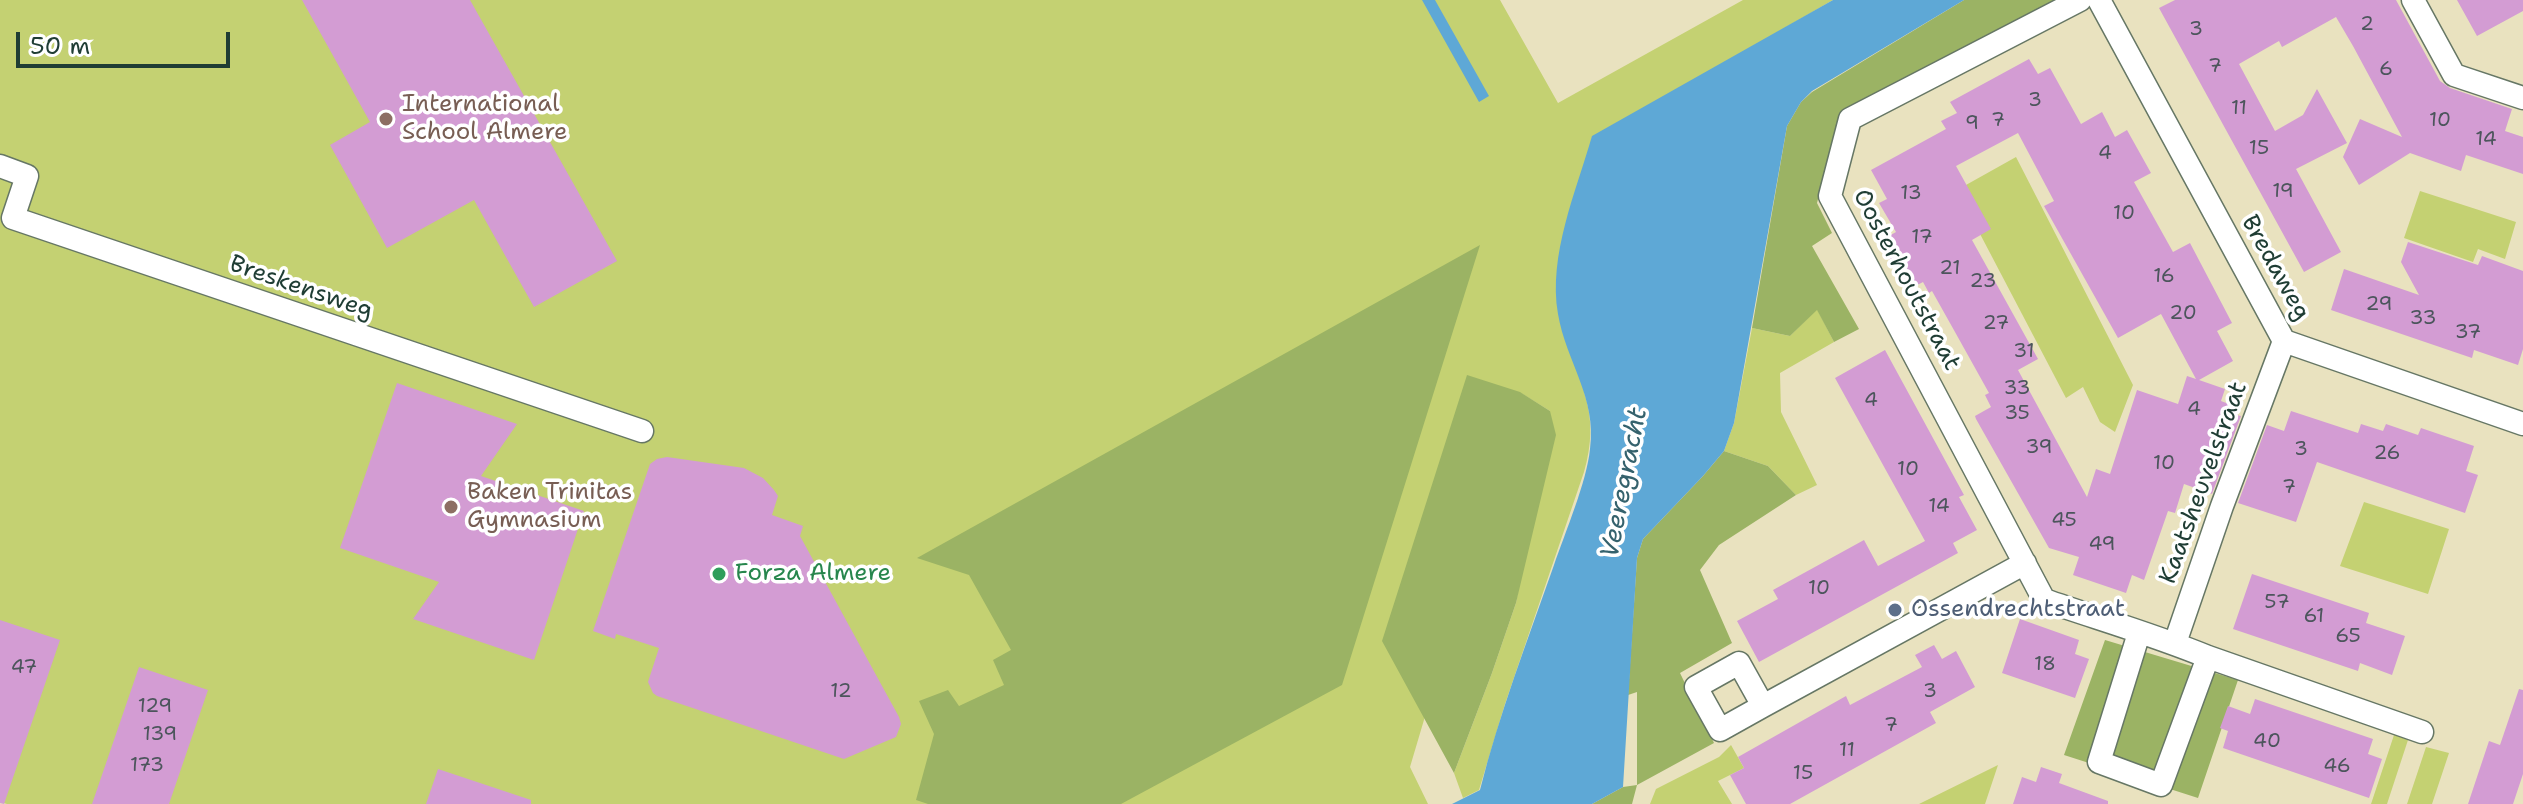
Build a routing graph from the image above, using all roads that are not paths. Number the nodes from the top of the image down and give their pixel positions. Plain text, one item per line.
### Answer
1 (2080, 0) edge
2 (2099, 0) edge
3 (2413, 0) edge
4 (2523, 98) edge
5 (0, 166) edge
6 (2284, 341) junction
7 (2523, 424) edge
8 (642, 431) dead end
9 (2025, 563) junction
10 (2139, 633) junction
11 (2175, 643) junction
12 (2208, 657) junction
13 (1763, 706) dead end
14 (2422, 732) dead end

1 - 9 street, Oosterhoutstraat
2 - 6 street, Bredaweg
3 - 4 street
5 - 8 street, Breskensweg
6 - 7 street, Bredaweg
6 - 11 street, Kaatsheuvelstraat
9 - 10 street, Oosterhoutstraat
9 - 13 street
10 - 11 street, Oosterhoutstraat
10 - 12 street
11 - 12 street, Oosterhoutstraat
12 - 14 street, Oosterhoutstraat

